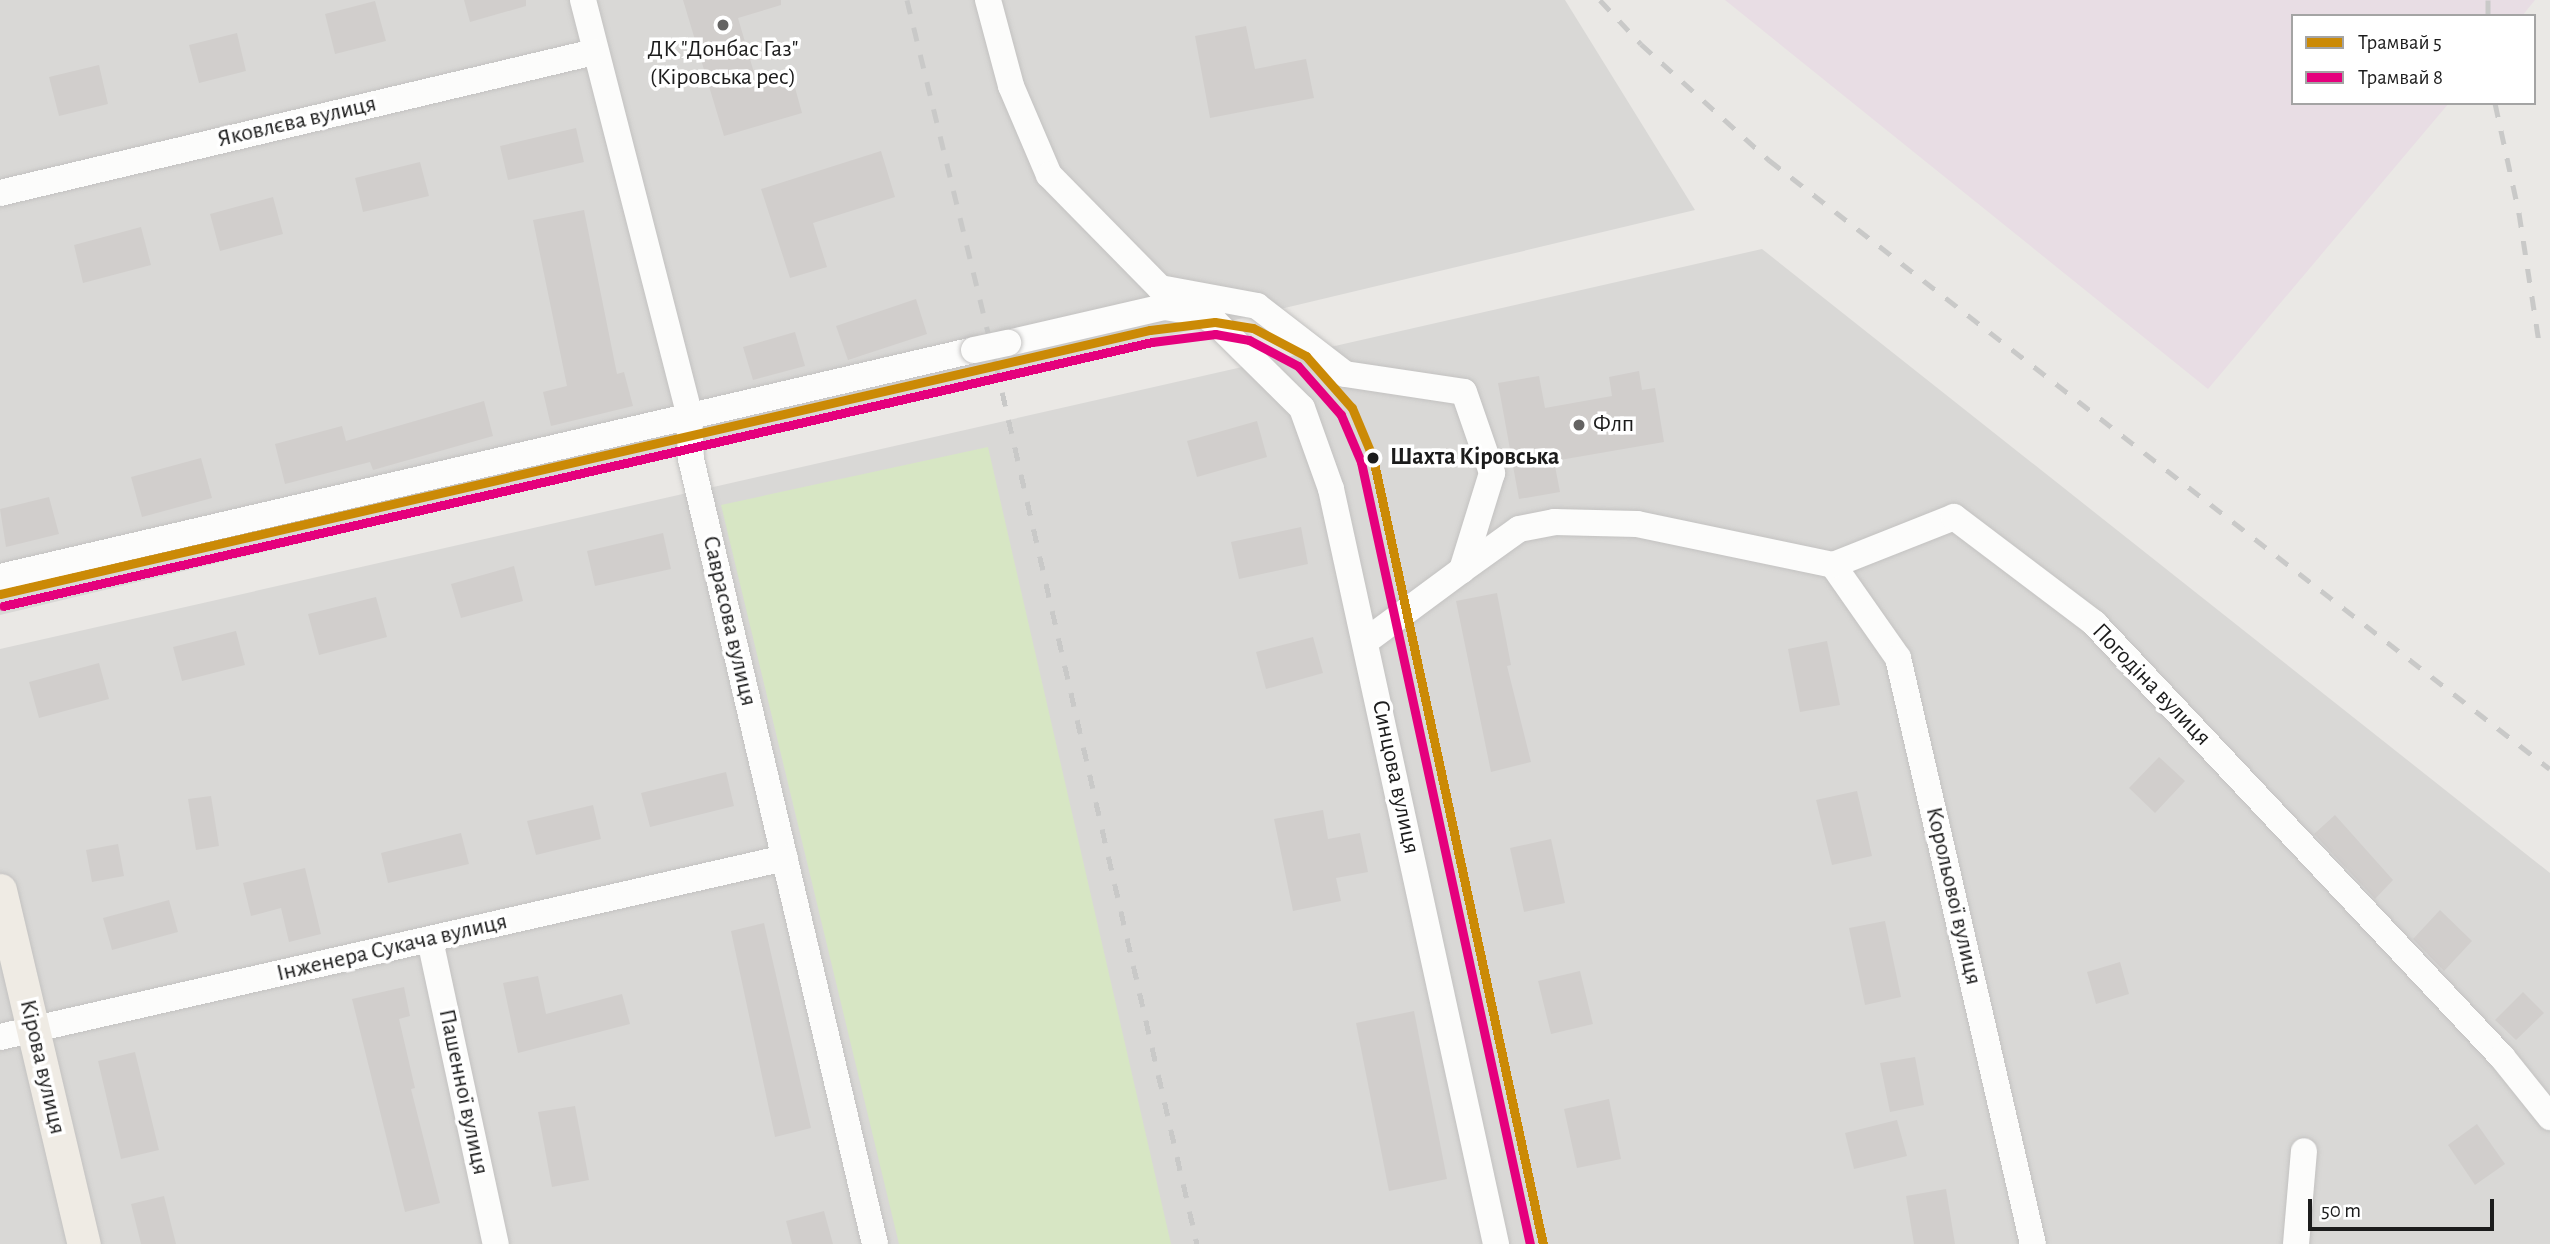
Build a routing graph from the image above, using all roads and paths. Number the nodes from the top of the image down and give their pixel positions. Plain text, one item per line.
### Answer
1 (583, 0) edge
2 (988, 0) edge
3 (594, 52) junction
4 (0, 192) edge
5 (690, 414) junction
6 (1833, 565) junction
7 (1462, 570) junction
8 (0, 577) edge
9 (1366, 641) junction
10 (785, 858) junction
11 (0, 890) edge
12 (430, 940) junction
13 (33, 1030) junction
14 (0, 1037) edge
15 (2550, 1117) edge
16 (2304, 1151) dead end
17 (84, 1244) edge
18 (496, 1244) edge
19 (875, 1244) edge
20 (1496, 1244) edge
21 (2034, 1244) edge
22 (2295, 1244) edge

1 - 3 street, Саврасова вулиця
2 - 7 street
3 - 4 street, Яковлєва вулиця
3 - 5 street, Саврасова вулиця
5 - 8 street, Синцова вулиця
5 - 9 street, Синцова вулиця, bridge
5 - 10 street, Саврасова вулиця
6 - 7 street
6 - 15 street, Погодіна вулиця
6 - 21 street, Корольової вулиця
7 - 9 street
9 - 20 street, Синцова вулиця
10 - 12 street, Інженера Сукача вулиця
10 - 19 street, Саврасова вулиця
11 - 13 main road, Кірова вулиця
12 - 13 street, Інженера Сукача вулиця
12 - 18 street, Пашенної вулиця
13 - 14 street, Інженера Сукача вулиця
13 - 17 main road, Кірова вулиця
16 - 22 street

